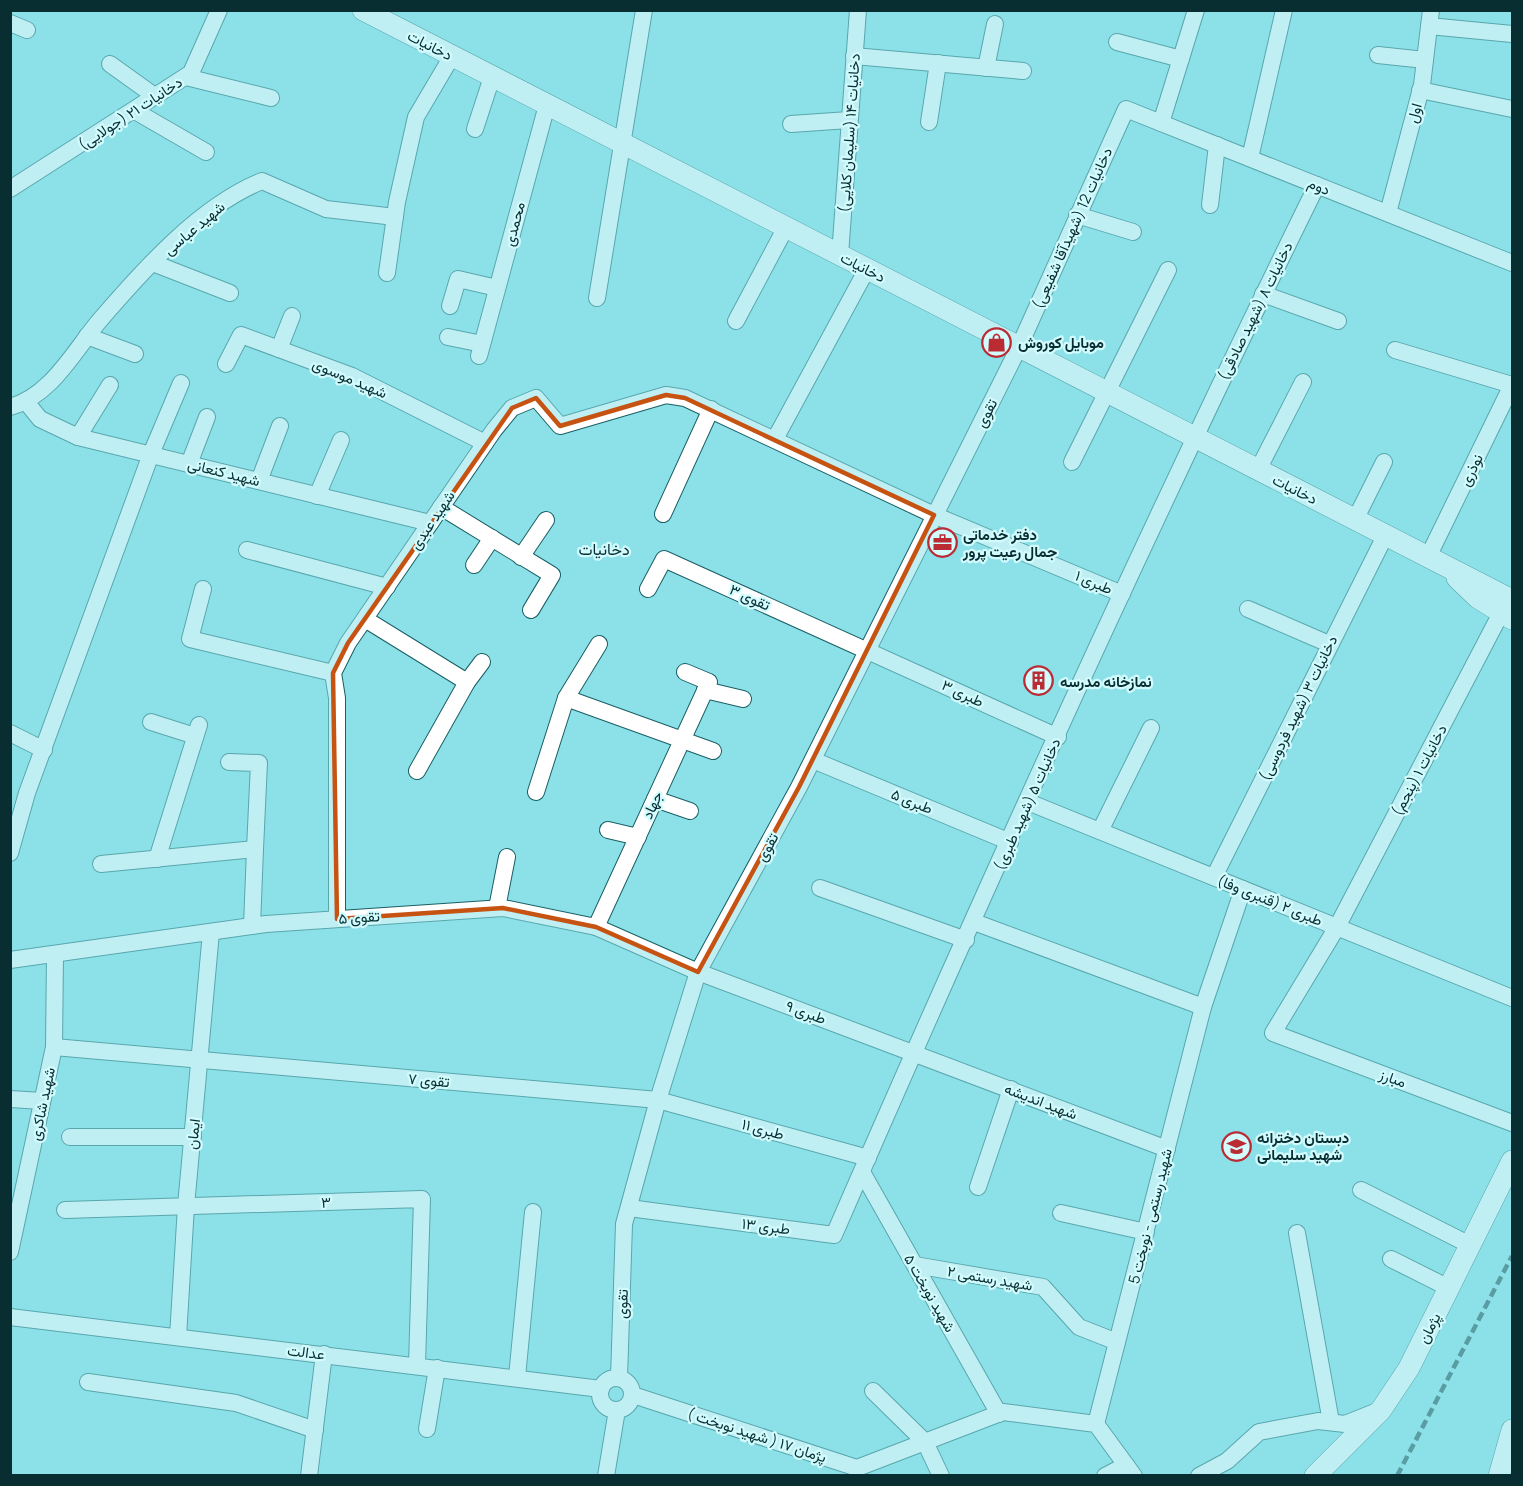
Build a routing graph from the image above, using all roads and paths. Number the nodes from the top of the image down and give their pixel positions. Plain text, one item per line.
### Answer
1 (219, 10) edge
2 (644, 10) edge
3 (858, 10) edge
4 (1196, 10) edge
5 (1284, 10) edge
6 (372, 13) edge
7 (1430, 18) edge
8 (10, 23) edge
9 (995, 24) dead end
10 (27, 30) dead end
11 (1512, 34) edge
12 (1117, 42) dead end
13 (1378, 55) dead end
14 (452, 56) junction
15 (855, 56) junction
16 (1181, 60) junction
17 (1425, 60) junction
18 (938, 63) junction
19 (110, 64) dead end
20 (986, 68) junction
21 (1023, 71) dead end
22 (186, 77) junction
23 (492, 77) junction
24 (1420, 90) junction
25 (156, 97) junction
26 (271, 98) dead end
27 (546, 105) junction
28 (1126, 109) joint
29 (1512, 109) edge
30 (135, 111) junction
31 (849, 120) junction
32 (929, 122) dead end
33 (1161, 123) junction
34 (791, 124) dead end
35 (475, 129) dead end
36 (620, 142) junction
37 (1217, 146) junction
38 (206, 152) dead end
39 (1250, 158) junction
40 (1317, 185) junction
41 (10, 189) edge
42 (1210, 205) dead end
43 (1388, 213) junction
44 (1077, 215) junction
45 (395, 217) junction
46 (786, 227) junction
47 (1133, 232) dead end
48 (840, 255) junction
49 (153, 263) junction
50 (1512, 263) edge
51 (867, 269) junction
52 (1168, 270) dead end
53 (387, 273) dead end
54 (497, 288) junction
55 (230, 293) dead end
56 (1263, 294) junction
57 (597, 298) dead end
58 (450, 306) dead end
59 (292, 316) dead end
60 (736, 321) dead end
61 (1338, 321) dead end
62 (87, 336) junction
63 (448, 337) dead end
64 (1019, 346) junction
65 (279, 349) junction
66 (1395, 350) dead end
67 (135, 354) dead end
68 (226, 364) dead end
69 (1303, 382) dead end
70 (181, 383) dead end
71 (110, 385) dead end
72 (1512, 385) edge
73 (1107, 392) junction
74 (19, 405) edge
75 (711, 410) junction
76 (207, 417) dead end
77 (280, 426) dead end
78 (78, 437) junction
79 (1194, 437) junction
80 (775, 439) junction
81 (341, 440) dead end
82 (485, 443) junction
83 (151, 454) junction
84 (1072, 462) dead end
85 (1384, 462) dead end
86 (189, 464) junction
87 (1258, 470) junction
88 (259, 481) junction
89 (317, 496) junction
90 (441, 507) junction
91 (663, 514) dead end
92 (934, 515) junction
93 (546, 520) dead end
94 (1358, 522) junction
95 (430, 523) junction
96 (492, 538) junction
97 (1383, 540) junction
98 (247, 549) dead end
99 (1429, 555) junction
100 (521, 557) junction
101 (474, 565) dead end
102 (1458, 575) junction
103 (387, 587) junction
104 (202, 589) dead end
105 (648, 589) dead end
106 (1512, 591) edge
107 (1122, 594) junction
108 (1248, 609) dead end
109 (531, 610) dead end
110 (1509, 610) edge
111 (365, 619) junction
112 (599, 644) dead end
113 (1329, 644) junction
114 (868, 649) junction
115 (482, 662) dead end
116 (685, 672) dead end
117 (333, 673) junction
118 (466, 682) junction
119 (707, 686) junction
120 (566, 698) junction
121 (743, 699) dead end
122 (151, 722) dead end
123 (1151, 728) dead end
124 (10, 733) edge
125 (1058, 737) junction
126 (682, 740) junction
127 (44, 750) junction
128 (713, 751) dead end
129 (813, 760) junction
130 (229, 762) dead end
131 (417, 771) dead end
132 (536, 792) dead end
133 (655, 799) junction
134 (1028, 802) junction
135 (17, 805) edge
136 (690, 811) dead end
137 (608, 830) dead end
138 (1100, 831) junction
139 (638, 837) junction
140 (1010, 842) junction
141 (255, 849) junction
142 (10, 854) edge
143 (507, 857) dead end
144 (157, 859) junction
145 (101, 864) dead end
146 (1214, 878) junction
147 (820, 888) dead end
148 (1243, 889) junction
149 (497, 908) junction
150 (337, 919) junction
151 (974, 922) junction
152 (252, 926) junction
153 (596, 927) junction
154 (1337, 927) junction
155 (211, 932) junction
156 (966, 940) junction
157 (55, 955) junction
158 (10, 960) edge
159 (698, 972) junction
160 (1512, 998) edge
161 (1203, 1007) junction
162 (1273, 1033) joint
163 (54, 1047) junction
164 (915, 1053) junction
165 (200, 1060) junction
166 (1011, 1089) junction
167 (10, 1100) edge
168 (658, 1100) junction
169 (42, 1101) junction
170 (1512, 1123) edge
171 (70, 1137) dead end
172 (193, 1137) junction
173 (1167, 1149) junction
174 (1512, 1161) edge
175 (865, 1165) junction
176 (978, 1187) dead end
177 (1361, 1190) dead end
178 (16, 1200) edge
179 (186, 1206) junction
180 (629, 1208) junction
181 (65, 1210) dead end
182 (533, 1212) dead end
183 (1061, 1213) dead end
184 (1146, 1232) junction
185 (1296, 1233) dead end
186 (1470, 1245) junction
187 (10, 1252) edge
188 (1390, 1258) dead end
189 (915, 1265) junction
190 (1449, 1288) junction
191 (10, 1317) edge
192 (178, 1337) junction
193 (1117, 1342) junction
194 (324, 1354) junction
195 (417, 1365) junction
196 (437, 1368) junction
197 (517, 1377) junction
198 (620, 1378) junction
199 (88, 1382) dead end
200 (601, 1389) junction
201 (873, 1391) dead end
202 (633, 1395) junction
203 (617, 1410) junction
204 (1382, 1410) junction
205 (999, 1414) junction
206 (1331, 1422) junction
207 (1096, 1424) junction
208 (427, 1429) dead end
209 (315, 1430) junction
210 (1512, 1430) edge
211 (925, 1442) junction
212 (838, 1469) edge
213 (1130, 1470) edge
214 (309, 1476) edge
215 (606, 1476) edge
216 (941, 1476) edge
217 (1105, 1476) edge
218 (1199, 1476) edge
219 (1315, 1476) edge
220 (1499, 1476) edge

1 - 22 street, دخانیات ۲۱ (جولایی)
2 - 36 street
3 - 15 street, دخانیات ۱۴ (سلیمان کلایی)
4 - 16 street
5 - 39 street
6 - 14 main road, دخانیات
7 - 11 street
7 - 17 street, اول
8 - 10 street
9 - 20 street
12 - 16 street
13 - 17 street
14 - 23 main road, دخانیات
14 - 45 street
15 - 18 street
15 - 31 street, دخانیات ۱۴ (سلیمان کلایی)
16 - 33 street
17 - 24 street, اول
18 - 20 street
18 - 32 street
19 - 25 street
20 - 21 street
22 - 25 street, دخانیات ۲۱ (جولایی)
22 - 26 street
23 - 27 main road, دخانیات
23 - 35 street
24 - 29 street
24 - 43 street, اول
25 - 30 street, دخانیات ۲۱ (جولایی)
27 - 36 main road, دخانیات
27 - 54 street, محمدی
28 - 33 street, دوم
28 - 44 street, دخانیات 12 (شهیدآقا شفیعی)
30 - 38 street
30 - 41 street, دخانیات ۲۱ (جولایی)
31 - 34 street
31 - 48 street, دخانیات ۱۴ (سلیمان کلایی)
33 - 37 street, دوم
36 - 46 main road, دخانیات
36 - 57 street
37 - 39 street, دوم
37 - 42 street
39 - 40 street, دوم
40 - 43 street, دوم
40 - 56 street, دخانیات ۸ (شهید صادقی)
43 - 50 street, دوم
44 - 47 street
44 - 64 street, دخانیات 12 (شهیدآقا شفیعی)
45 - 49 street, شهید عباسی
45 - 53 street
46 - 48 main road, دخانیات
46 - 60 street
48 - 51 main road, دخانیات
49 - 55 street
49 - 62 street, شهید عباسی
51 - 64 main road, دخانیات
51 - 80 street
52 - 73 street
54 - 58 street
54 - 63 street, محمدی
56 - 61 street
56 - 79 street, دخانیات ۸ (شهید صادقی)
59 - 65 street
62 - 67 street
62 - 74 street, شهید عباسی
64 - 73 main road, دخانیات
64 - 92 street, تقوی
65 - 68 street, شهید موسوی
65 - 82 street, شهید موسوی
66 - 72 street
69 - 87 street
70 - 83 street
71 - 78 street
72 - 99 street, نوذری
73 - 79 main road, دخانیات
73 - 84 street
74 - 78 street, شهید کنعانی
75 - 80 street, شهید عبدی
75 - 82 street, شهید عبدی
75 - 91 street
76 - 86 street
77 - 88 street
78 - 83 street, شهید کنعانی
79 - 87 main road, دخانیات
79 - 107 street, دخانیات ۵ (شهید طبری)
80 - 92 street, طبری ۱
81 - 89 street
82 - 90 street, شهید عبدی
83 - 86 street, شهید کنعانی
83 - 127 street
85 - 94 street
86 - 88 street, شهید کنعانی
87 - 94 main road, دخانیات
88 - 89 street, شهید کنعانی
89 - 95 street, شهید کنعانی
90 - 95 street, شهید عبدی
90 - 96 street
92 - 107 street, طبری ۱
92 - 114 street, تقوی
93 - 100 street
94 - 97 main road, دخانیات
94 - 99 main road, دخانیات
95 - 103 street, شهید عبدی
96 - 100 street
96 - 101 street
97 - 102 main road, دخانیات
97 - 113 street, دخانیات ۳ (شهید فردوسی)
98 - 103 street
99 - 102 main road, دخانیات
100 - 109 street
102 - 106 main road
102 - 110 main road, دخانیات
103 - 111 street, شهید عبدی
104 - 117 street
105 - 114 street, تقوی ۳
107 - 125 street, دخانیات ۵ (شهید طبری)
108 - 113 street
110 - 154 street, دخانیات ۱ (پنجم)
111 - 117 street, شهید عبدی
111 - 118 street
112 - 120 street
113 - 146 street, دخانیات ۳ (شهید فردوسی)
114 - 125 street, طبری ۳
114 - 129 street, تقوی
115 - 118 street
116 - 119 street
117 - 150 street
118 - 131 street
119 - 121 street
119 - 126 street, جهاد
120 - 126 street
120 - 132 street
122 - 144 street
123 - 138 street
124 - 127 street
125 - 134 street, دخانیات ۵ (شهید طبری)
126 - 128 street
126 - 133 street, جهاد
127 - 135 street
129 - 140 street, طبری ۵
129 - 159 street, تقوی
130 - 141 street
133 - 136 street
133 - 139 street, جهاد
134 - 138 street, طبری ۲ (قنبری وفا)
134 - 140 street, دخانیات ۵ (شهید طبری)
135 - 142 street
137 - 139 street
138 - 146 street, طبری ۲ (قنبری وفا)
139 - 153 street, جهاد
140 - 151 street, دخانیات ۵ (شهید طبری)
141 - 144 street
141 - 152 street
143 - 149 street
144 - 145 street
146 - 148 street, طبری ۲ (قنبری وفا)
147 - 156 street
148 - 154 street, طبری ۲ (قنبری وفا)
148 - 161 street, شهید رستمی - نوبخت 5
149 - 150 street, تقوی ۵
149 - 153 street, تقوی ۵
150 - 152 street, تقوی ۵
151 - 156 street, دخانیات ۵ (شهید طبری)
151 - 161 street
152 - 155 street, تقوی ۵
153 - 159 street, تقوی ۵
154 - 160 street, طبری ۲ (قنبری وفا)
154 - 162 street, دخانیات ۱ (پنجم)
155 - 157 street, تقوی ۵
155 - 165 street, ایمان
156 - 164 street, دخانیات ۵ (شهید طبری)
157 - 158 street, تقوی ۵
157 - 163 street, شهید شاکری
159 - 164 street, طبری ۹
159 - 168 street, تقوی
161 - 173 street, شهید رستمی - نوبخت 5
162 - 170 street, مبارز
163 - 165 street, تقوی ۷
163 - 169 street, شهید شاکری
164 - 166 street, شهید اندیشه
164 - 175 street, دخانیات ۵ (شهید طبری)
165 - 168 street, تقوی ۷
165 - 172 street, ایمان
166 - 173 street, شهید اندیشه
166 - 176 street
167 - 169 street
168 - 175 street, طبری ۱۱
168 - 180 street, تقوی
169 - 178 street, شهید شاکری
171 - 172 street
172 - 179 street, ایمان
173 - 184 street, شهید رستمی - نوبخت 5
174 - 186 main road, پژمان
175 - 180 street, طبری ۱۳
175 - 189 street, شهید نوبخت ۵
177 - 186 street
178 - 187 street, شهید شاکری
179 - 181 street, ۳
179 - 192 street, ایمان
179 - 195 street, ۳
180 - 198 street, تقوی
182 - 197 street
183 - 184 street
184 - 193 street, شهید رستمی - نوبخت 5
185 - 206 street
186 - 190 main road, پژمان
188 - 190 street
189 - 193 street, شهید رستمی ۲
189 - 205 street, شهید نوبخت ۵
190 - 204 main road, پژمان
191 - 192 street, عدالت
192 - 194 street, عدالت
193 - 207 street, شهید رستمی - نوبخت 5
194 - 195 street, عدالت
194 - 209 street
195 - 196 street, عدالت
196 - 197 street, عدالت
196 - 208 street
197 - 200 street, عدالت
198 - 200 street
198 - 202 street
199 - 209 street
200 - 203 street
201 - 211 street
202 - 203 street
202 - 212 street, پژمان ۱۷ ( شهید نوبخت )
203 - 215 street
204 - 206 street
204 - 219 main road, پژمان
205 - 207 street, پژمان ۱۷ ( شهید نوبخت )
205 - 211 street, پژمان ۱۷ ( شهید نوبخت )
206 - 218 street
207 - 213 street
209 - 214 street
210 - 220 main road
211 - 212 street, پژمان ۱۷ ( شهید نوبخت )
211 - 216 street
213 - 217 street

